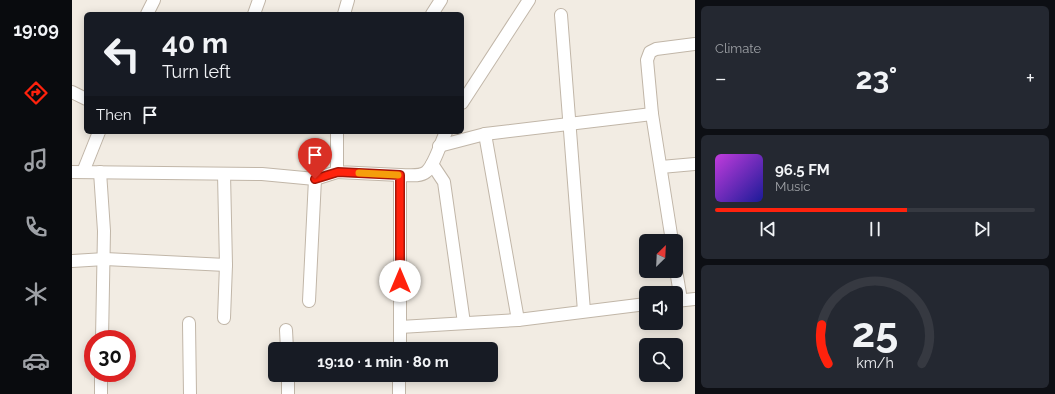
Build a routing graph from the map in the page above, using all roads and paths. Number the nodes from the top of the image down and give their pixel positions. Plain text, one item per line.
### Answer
1 (154, 0) edge
2 (259, 0) edge
3 (348, 0) edge
4 (441, 0) edge
5 (529, 0) edge
6 (148, 12) edge
7 (255, 12) edge
8 (345, 12) edge
9 (433, 12) edge
10 (561, 15) dead end
11 (695, 44) edge
12 (72, 92) edge
13 (84, 98) edge
14 (464, 100) edge
15 (652, 114) junction
16 (570, 125) junction
17 (98, 134) edge
18 (337, 134) edge
19 (485, 134) junction
20 (442, 138) edge
21 (432, 164) junction
22 (695, 164) edge
23 (661, 167) junction
24 (78, 172) edge
25 (100, 172) junction
26 (338, 172) junction
27 (224, 174) junction
28 (400, 175) junction
29 (315, 179) junction
30 (671, 234) edge
31 (105, 259) junction
32 (72, 261) edge
33 (226, 265) junction
34 (695, 299) edge
35 (683, 300) edge
36 (309, 301) dead end
37 (639, 305) edge
38 (584, 312) junction
39 (224, 318) dead end
40 (518, 320) junction
41 (189, 323) dead end
42 (464, 323) junction
43 (400, 327) junction
44 (102, 330) edge
45 (286, 330) dead end
46 (287, 342) edge
47 (400, 342) edge
48 (101, 382) edge
49 (288, 382) edge
50 (399, 382) edge
51 (101, 394) edge
52 (190, 394) edge
53 (288, 394) edge
54 (399, 394) edge

1 - 6 street
2 - 7 street
3 - 8 street
4 - 9 street
5 - 14 street
10 - 16 street
11 - 15 street
12 - 13 street
15 - 16 street
15 - 23 street
16 - 19 street
16 - 38 street
17 - 24 street
18 - 26 street
19 - 20 street
19 - 40 street
20 - 21 street
21 - 28 street
21 - 42 street
22 - 23 street
23 - 30 street
24 - 25 street
25 - 27 street
25 - 31 street
26 - 28 street
26 - 29 street
27 - 29 street
27 - 33 street
28 - 43 street
29 - 36 street
31 - 32 street
31 - 33 street
31 - 44 street
33 - 39 street
34 - 35 street
37 - 38 street
38 - 40 street
40 - 42 street
41 - 52 street
42 - 43 street
43 - 47 street
45 - 46 street
48 - 51 street
49 - 53 street
50 - 54 street

